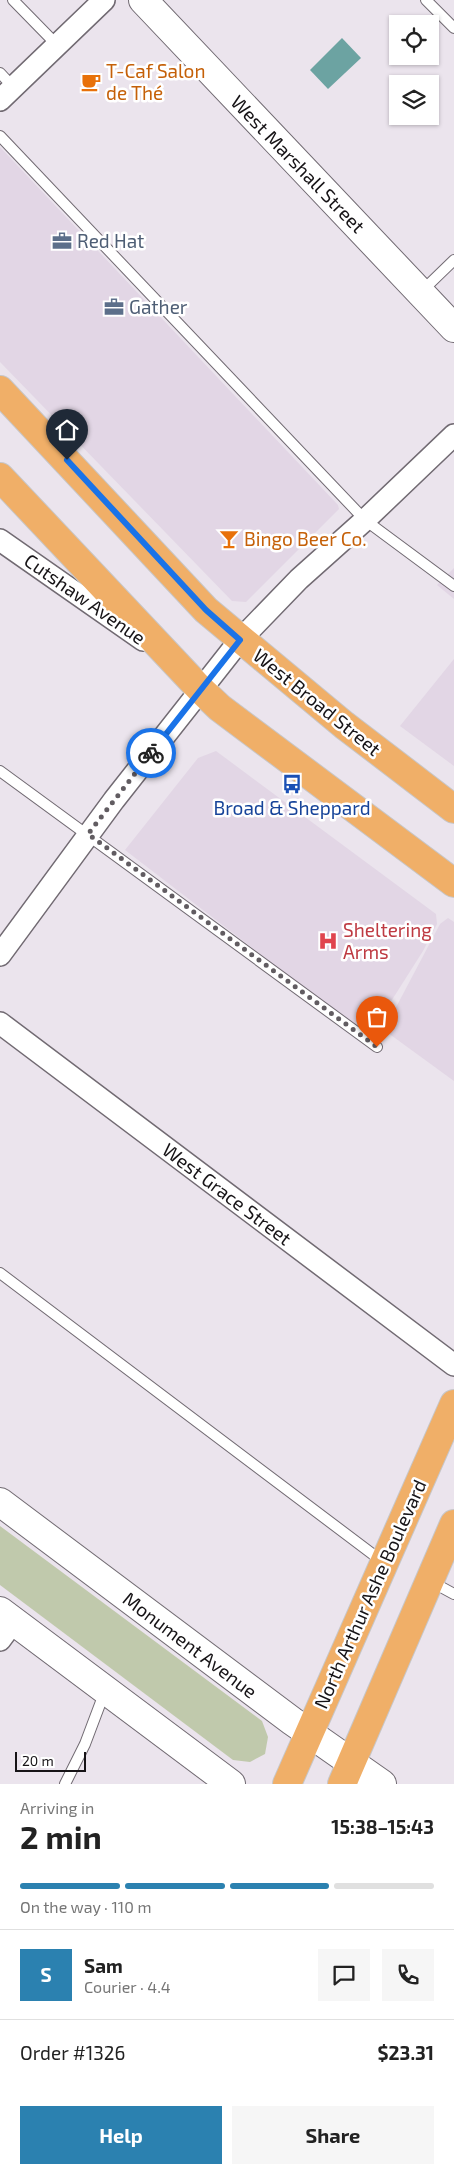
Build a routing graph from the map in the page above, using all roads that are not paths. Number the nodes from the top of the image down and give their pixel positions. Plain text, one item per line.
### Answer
1 (13, 0) edge
2 (104, 0) edge
3 (143, 0) edge
4 (426, 0) edge
5 (454, 28) edge
6 (56, 46) junction
7 (4, 87) edge
8 (0, 136) edge
9 (454, 260) edge
10 (420, 293) junction
11 (454, 328) edge
12 (0, 390) edge
13 (454, 435) edge
14 (0, 477) edge
15 (365, 520) junction
16 (0, 540) edge
17 (454, 586) edge
18 (240, 640) junction
19 (170, 658) junction
20 (200, 689) junction
21 (0, 771) edge
22 (454, 810) edge
23 (88, 834) junction
24 (454, 883) edge
25 (0, 954) edge
26 (0, 1023) edge
27 (377, 1047) dead end
28 (0, 1273) edge
29 (454, 1365) edge
30 (454, 1404) edge
31 (0, 1502) edge
32 (454, 1524) edge
33 (384, 1562) junction
34 (430, 1580) junction
35 (454, 1594) edge
36 (5, 1624) edge
37 (105, 1690) junction
38 (308, 1732) junction
39 (347, 1773) edge
40 (65, 1784) edge
41 (231, 1784) edge
42 (287, 1784) edge
43 (382, 1784) edge

1 - 6 lane
2 - 6 street
3 - 10 street, West Marshall Street
4 - 5 lane
6 - 7 street
8 - 15 lane
9 - 10 lane
10 - 11 street, West Marshall Street
12 - 18 main road, West Broad Street
13 - 15 street
14 - 19 main road
15 - 17 lane
15 - 18 street
16 - 19 street, Cutshaw Avenue
18 - 20 street
18 - 22 main road, West Broad Street
19 - 20 main road
20 - 23 street
20 - 24 main road
21 - 23 lane
23 - 25 street
23 - 27 lane
26 - 29 street, West Grace Street
28 - 33 lane
30 - 33 main road, North Arthur Ashe Boulevard
31 - 38 street, Monument Avenue
32 - 34 main road
33 - 38 main road, North Arthur Ashe Boulevard
34 - 35 lane
34 - 39 main road
36 - 37 street
37 - 40 lane
37 - 41 street
38 - 39 street, Monument Avenue
38 - 42 main road, North Arthur Ashe Boulevard
39 - 43 street, Monument Avenue

